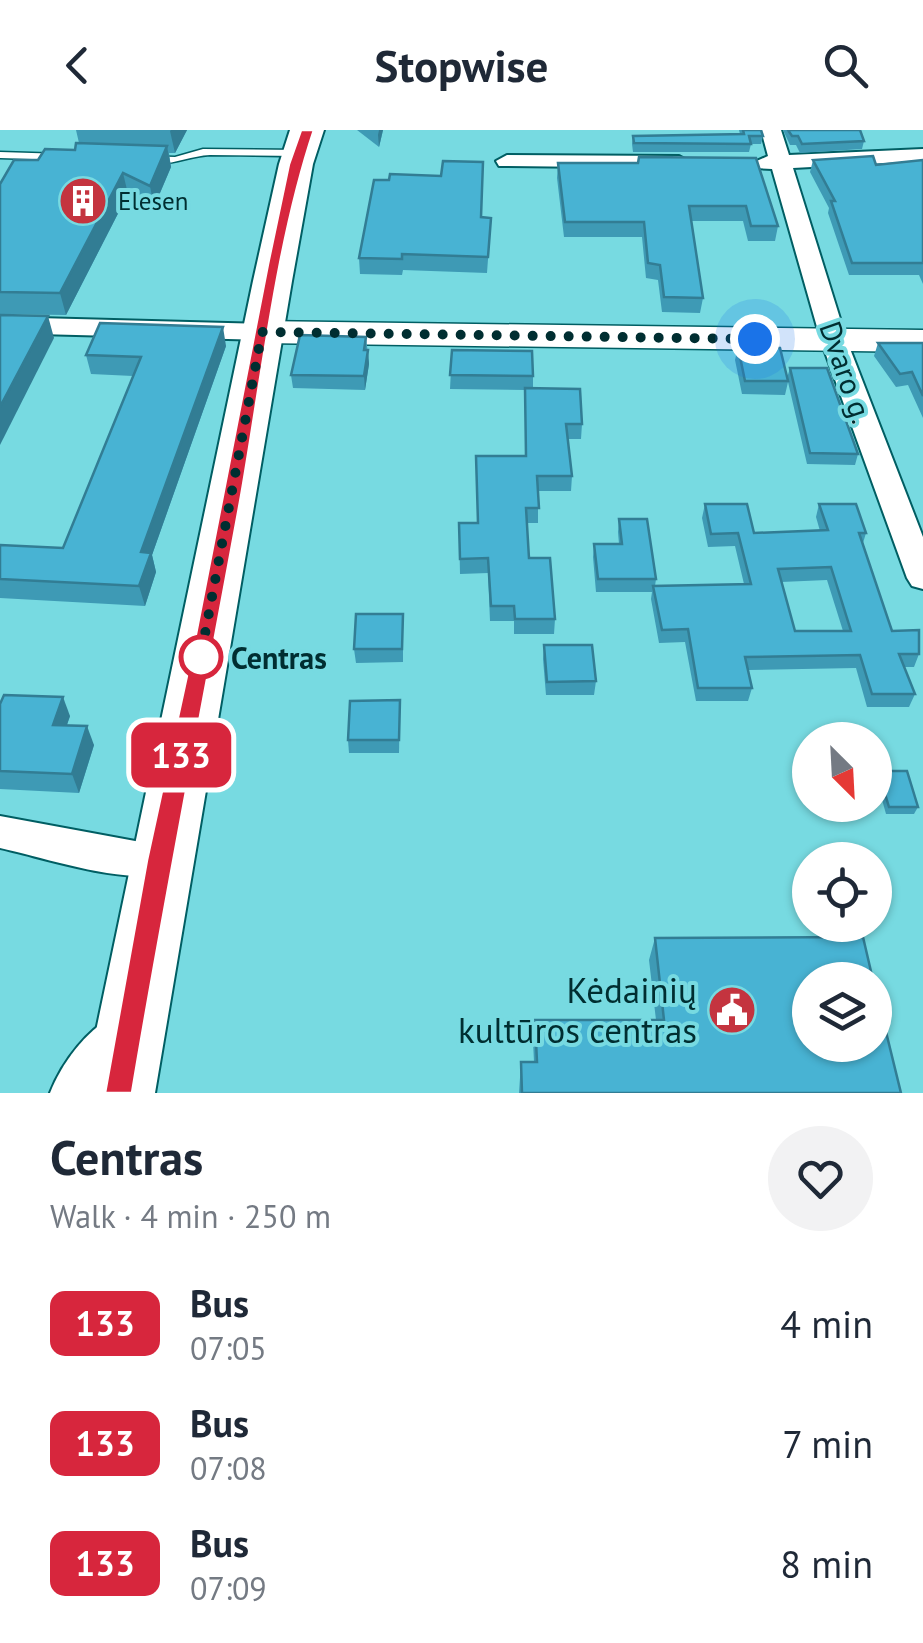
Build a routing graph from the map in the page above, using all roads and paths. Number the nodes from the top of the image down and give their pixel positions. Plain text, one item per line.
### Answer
1 (771, 130) edge
2 (304, 142) edge
3 (0, 155) edge
4 (923, 155) edge
5 (78, 157) edge
6 (136, 158) edge
7 (506, 161) dead end
8 (706, 162) edge
9 (744, 162) edge
10 (782, 163) junction
11 (0, 325) edge
12 (262, 332) junction
13 (834, 340) junction
14 (923, 341) edge
15 (923, 578) edge
16 (0, 832) edge
17 (159, 860) junction
18 (124, 1061) edge
19 (78, 1093) edge

1 - 10 street, Dvaro g.
2 - 6 lane
2 - 12 main road
3 - 5 lane
4 - 10 street
7 - 8 street
9 - 10 street
10 - 13 street, Dvaro g.
11 - 12 street
12 - 13 main road
12 - 17 main road
13 - 14 main road
13 - 15 street, Dvaro g.
16 - 17 street
17 - 18 main road
18 - 19 street

